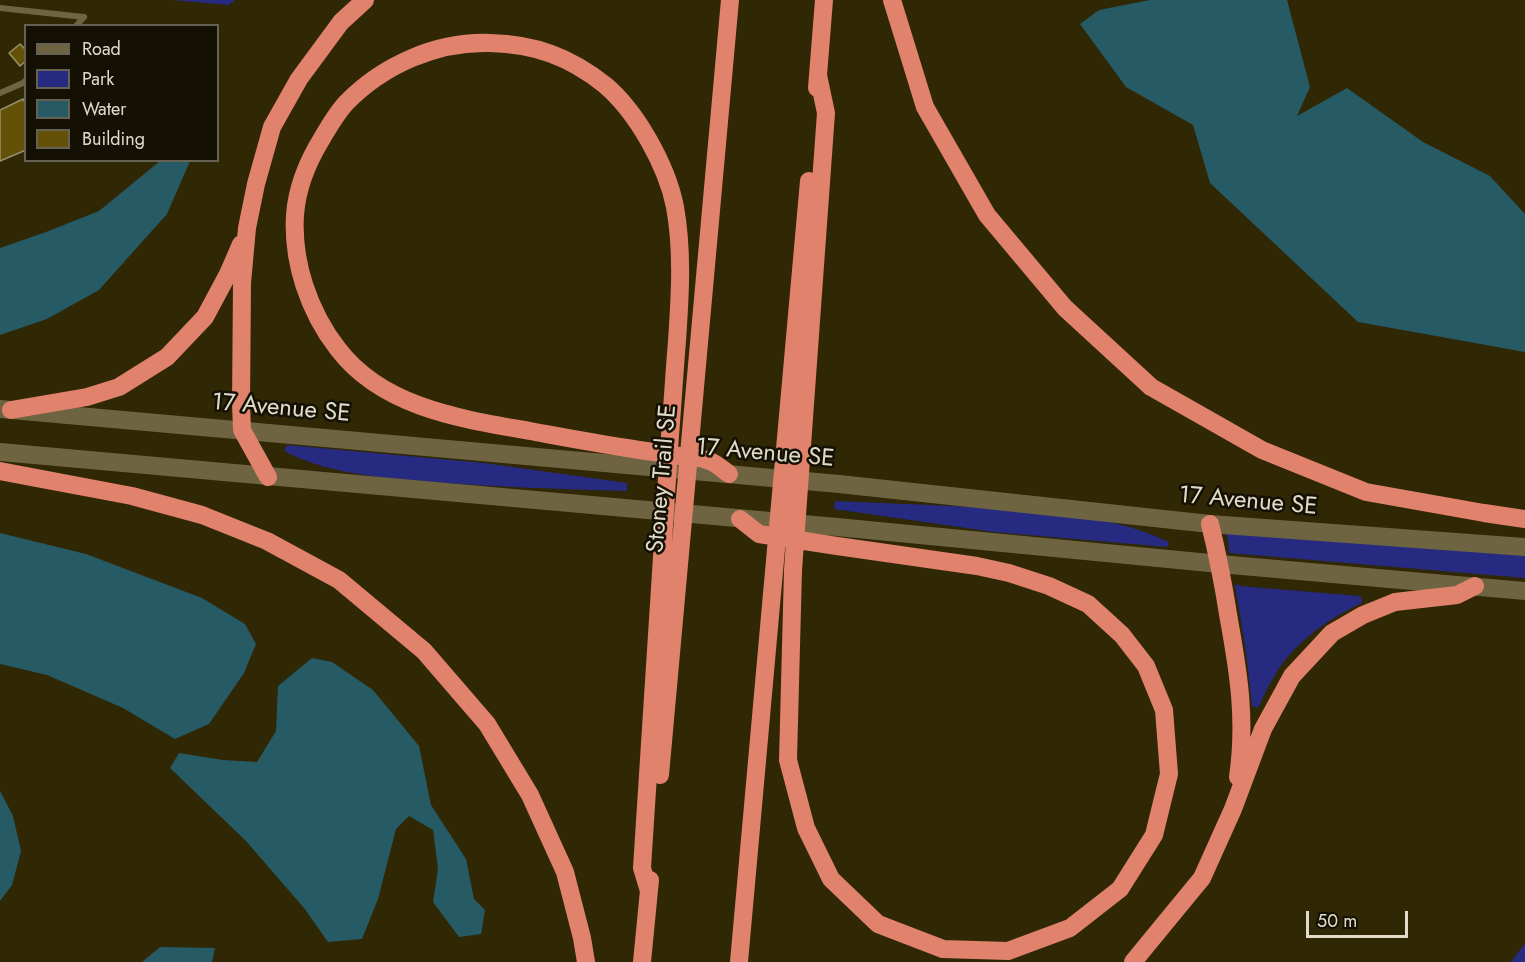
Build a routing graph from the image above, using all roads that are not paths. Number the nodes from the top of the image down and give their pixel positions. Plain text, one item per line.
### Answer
1 (365, 0) edge
2 (730, 0) edge
3 (824, 0) edge
4 (892, 0) edge
5 (0, 8) edge
6 (78, 24) edge
7 (818, 75) junction
8 (24, 82) edge
9 (0, 93) edge
10 (247, 228) junction
11 (6, 410) edge
12 (242, 430) junction
13 (0, 452) edge
14 (623, 456) junction
15 (0, 471) edge
16 (729, 474) joint
17 (268, 477) junction
18 (740, 519) junction
19 (1525, 519) edge
20 (1210, 524) junction
21 (1525, 547) edge
22 (1220, 564) junction
23 (1475, 586) junction
24 (1525, 591) edge
25 (1233, 808) junction
26 (649, 891) junction
27 (586, 962) edge
28 (642, 962) edge
29 (739, 962) edge
30 (1133, 962) edge

1 - 10 highway
2 - 26 highway, Stoney Trail SE
3 - 7 highway
4 - 19 highway
5 - 6 lane
7 - 18 highway
7 - 29 highway
8 - 9 lane
10 - 11 highway
10 - 12 highway
11 - 12 main road, 17 Avenue SE
12 - 14 main road, 17 Avenue SE
12 - 17 highway
13 - 17 main road
14 - 16 highway
14 - 26 highway
15 - 27 highway
16 - 20 main road, 17 Avenue SE
17 - 18 main road
18 - 22 main road
20 - 21 main road, 17 Avenue SE
20 - 22 highway
22 - 23 main road
22 - 25 highway
23 - 24 main road
23 - 25 highway
25 - 30 highway
26 - 28 highway, Stoney Trail SE

